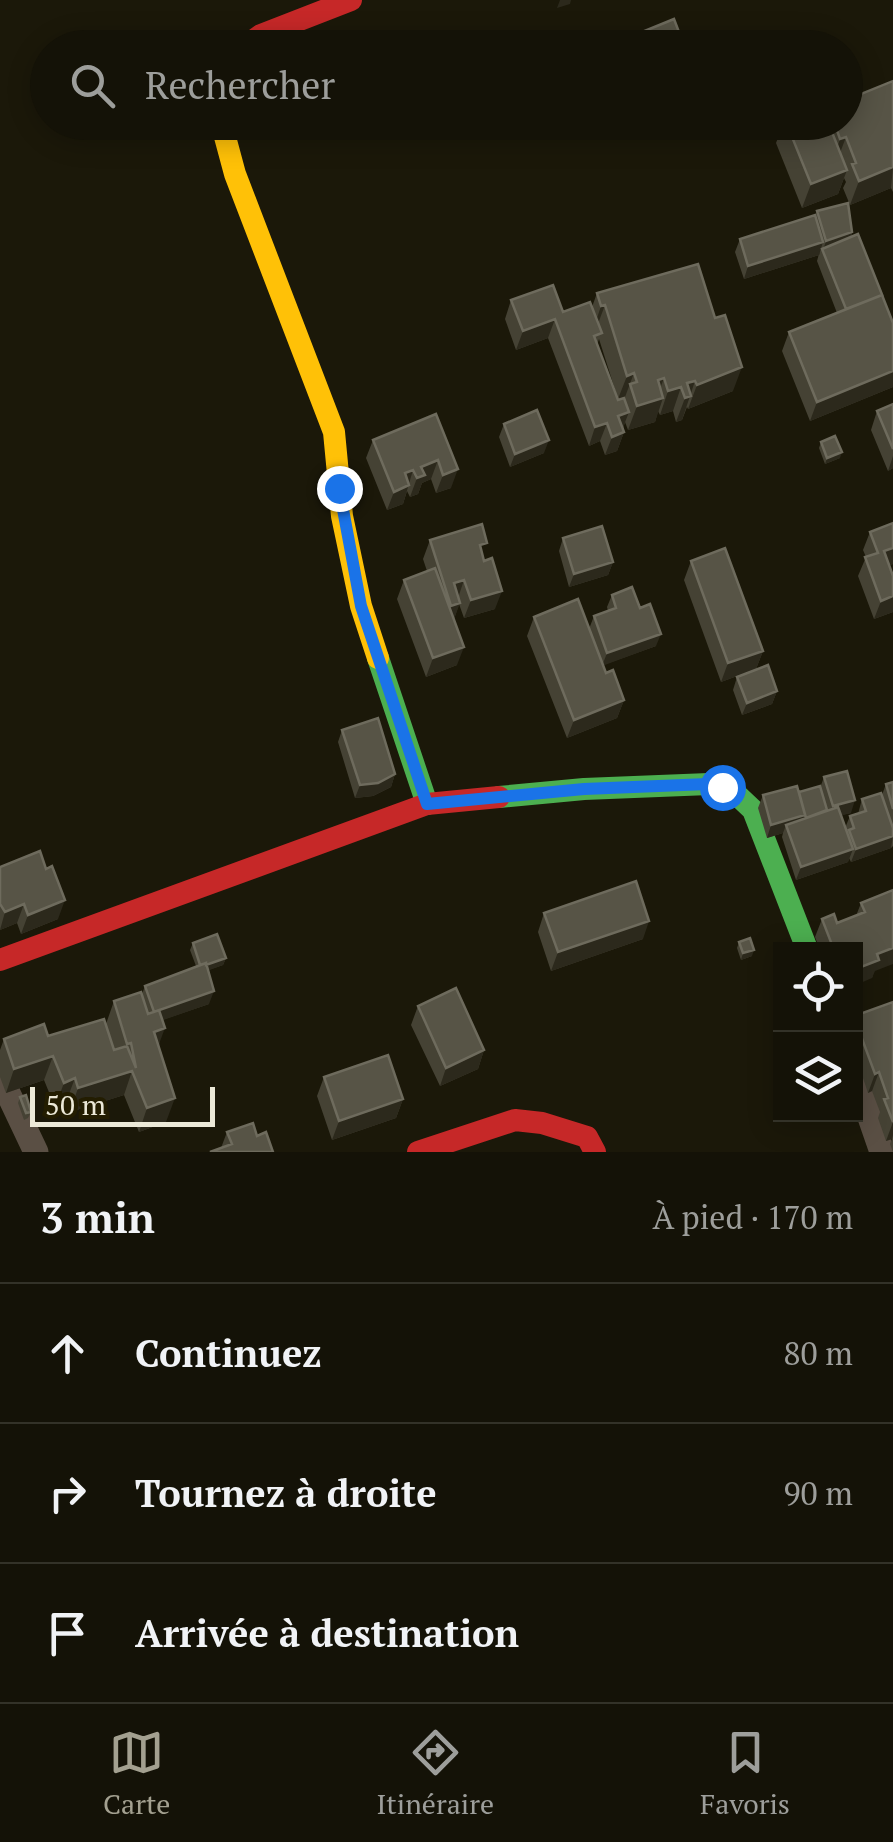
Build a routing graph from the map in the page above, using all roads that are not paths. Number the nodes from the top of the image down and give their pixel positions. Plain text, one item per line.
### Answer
1 (352, 0) edge
2 (273, 30) edge
3 (226, 140) edge
4 (427, 804) junction
5 (804, 942) edge
6 (0, 960) edge
7 (0, 1076) edge
8 (863, 1098) edge
9 (36, 1152) edge
10 (418, 1152) edge
11 (595, 1152) edge
12 (882, 1152) edge

1 - 2 street
3 - 4 street
4 - 5 street
4 - 6 street
7 - 9 street
8 - 12 street
10 - 11 street

